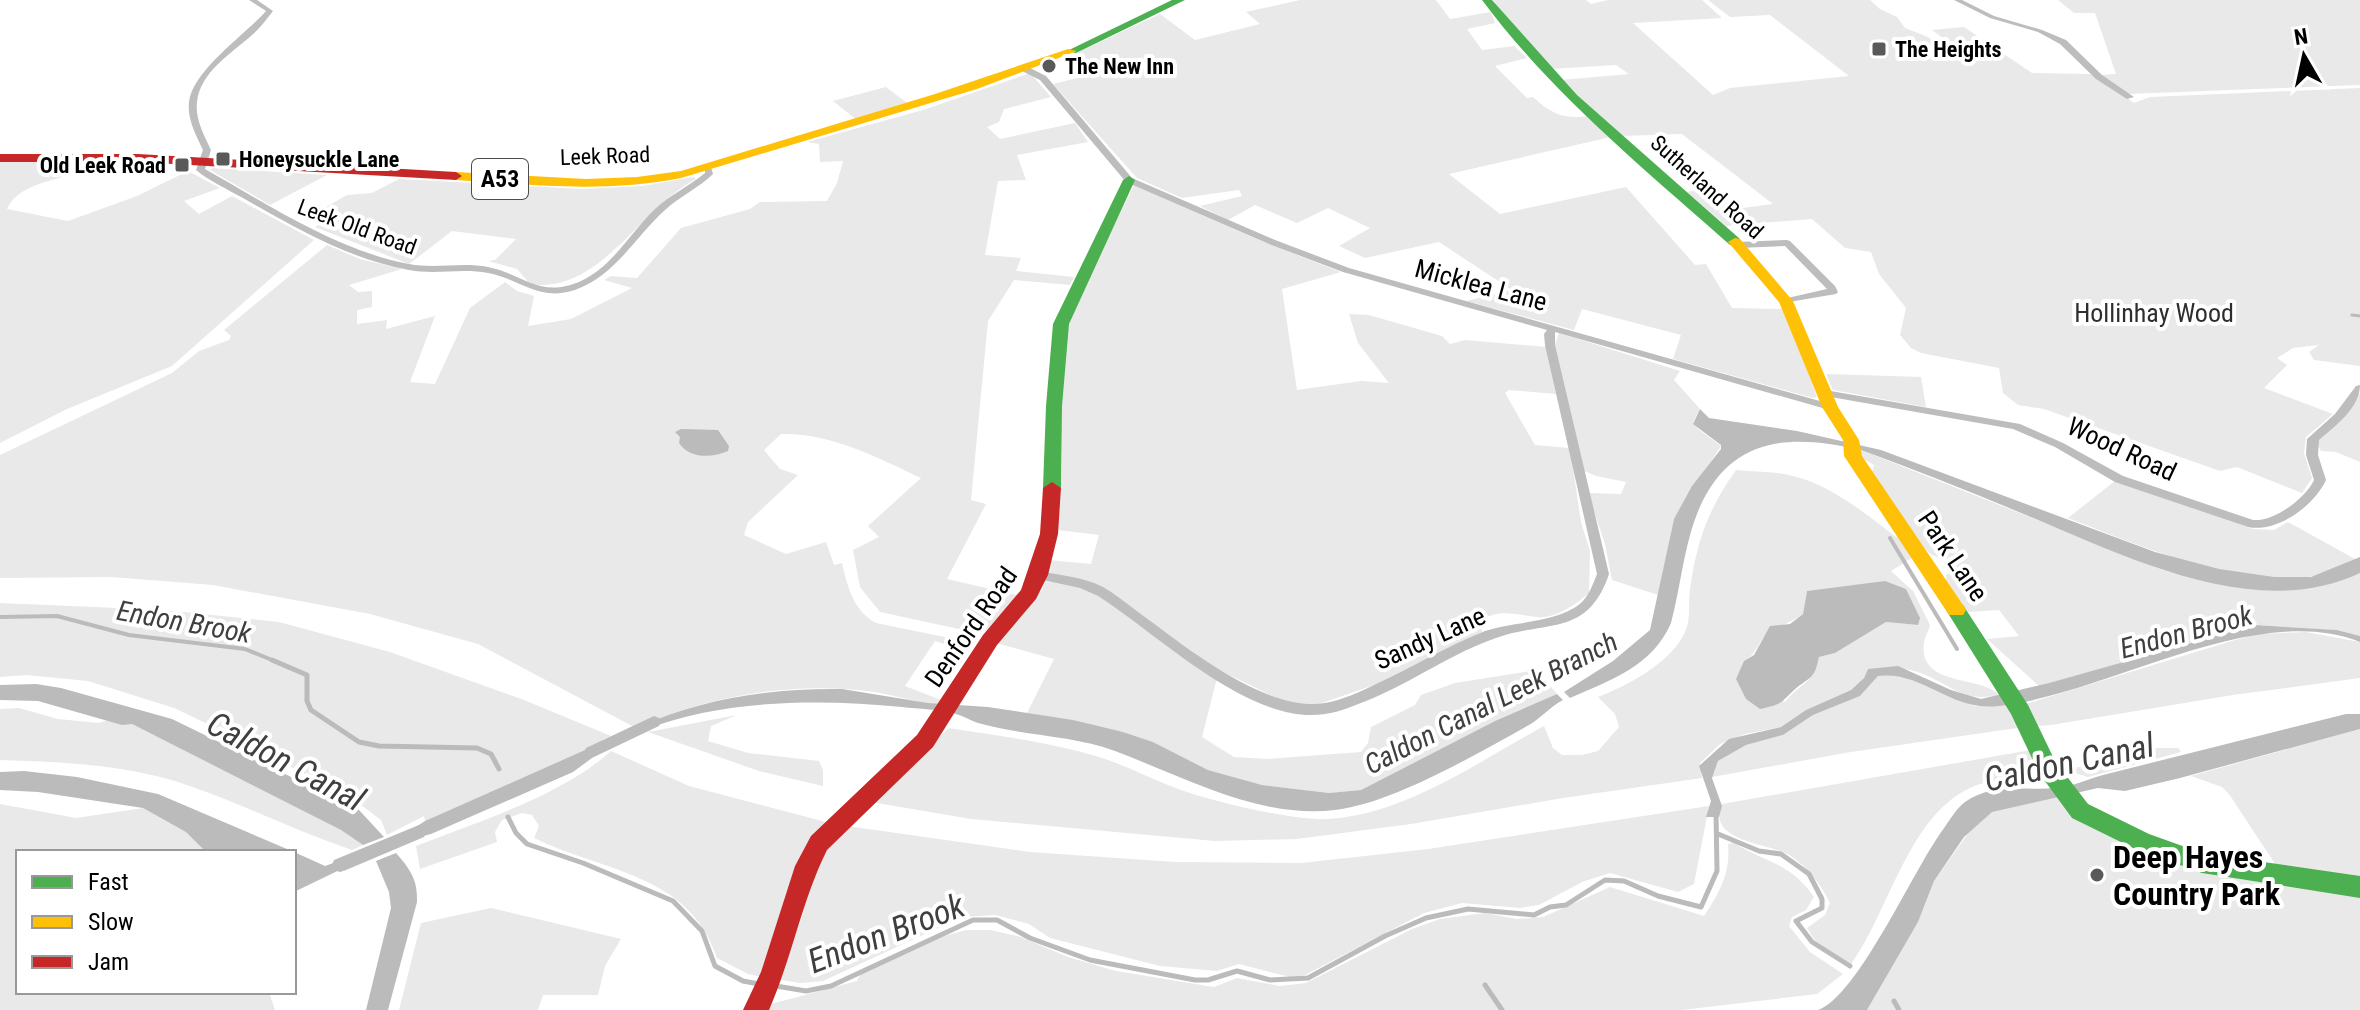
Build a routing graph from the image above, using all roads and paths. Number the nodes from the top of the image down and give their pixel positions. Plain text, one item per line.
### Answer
1 (252, 0) edge
2 (1180, 0) edge
3 (1487, 0) edge
4 (1957, 0) edge
5 (1025, 69) junction
6 (2130, 97) dead end
7 (0, 158) edge
8 (202, 162) junction
9 (708, 169) junction
10 (1129, 180) junction
11 (1738, 245) junction
12 (1786, 301) junction
13 (1553, 328) junction
14 (2360, 388) edge
15 (1828, 400) junction
16 (1852, 446) joint
17 (1038, 575) junction
18 (2360, 887) edge
19 (757, 1008) edge

1 - 8 street
2 - 5 main road, Leek Road / A53
3 - 11 main road, Sutherland Road
4 - 6 street
5 - 9 main road, Leek Road / A53
5 - 10 street
7 - 8 main road, Leek Road / A53
8 - 9 main road, Leek Road / A53
8 - 9 street, Leek Old Road
10 - 13 street, Micklea Lane
10 - 17 main road, Denford Road
11 - 12 main road, Sutherland Road
11 - 12 street
12 - 15 main road, Sutherland Road
13 - 15 street, Micklea Lane
13 - 17 street, Sandy Lane
14 - 15 street, Wood Road
15 - 16 main road, Sutherland Road
16 - 18 main road, Park Lane
17 - 19 main road, Denford Road

